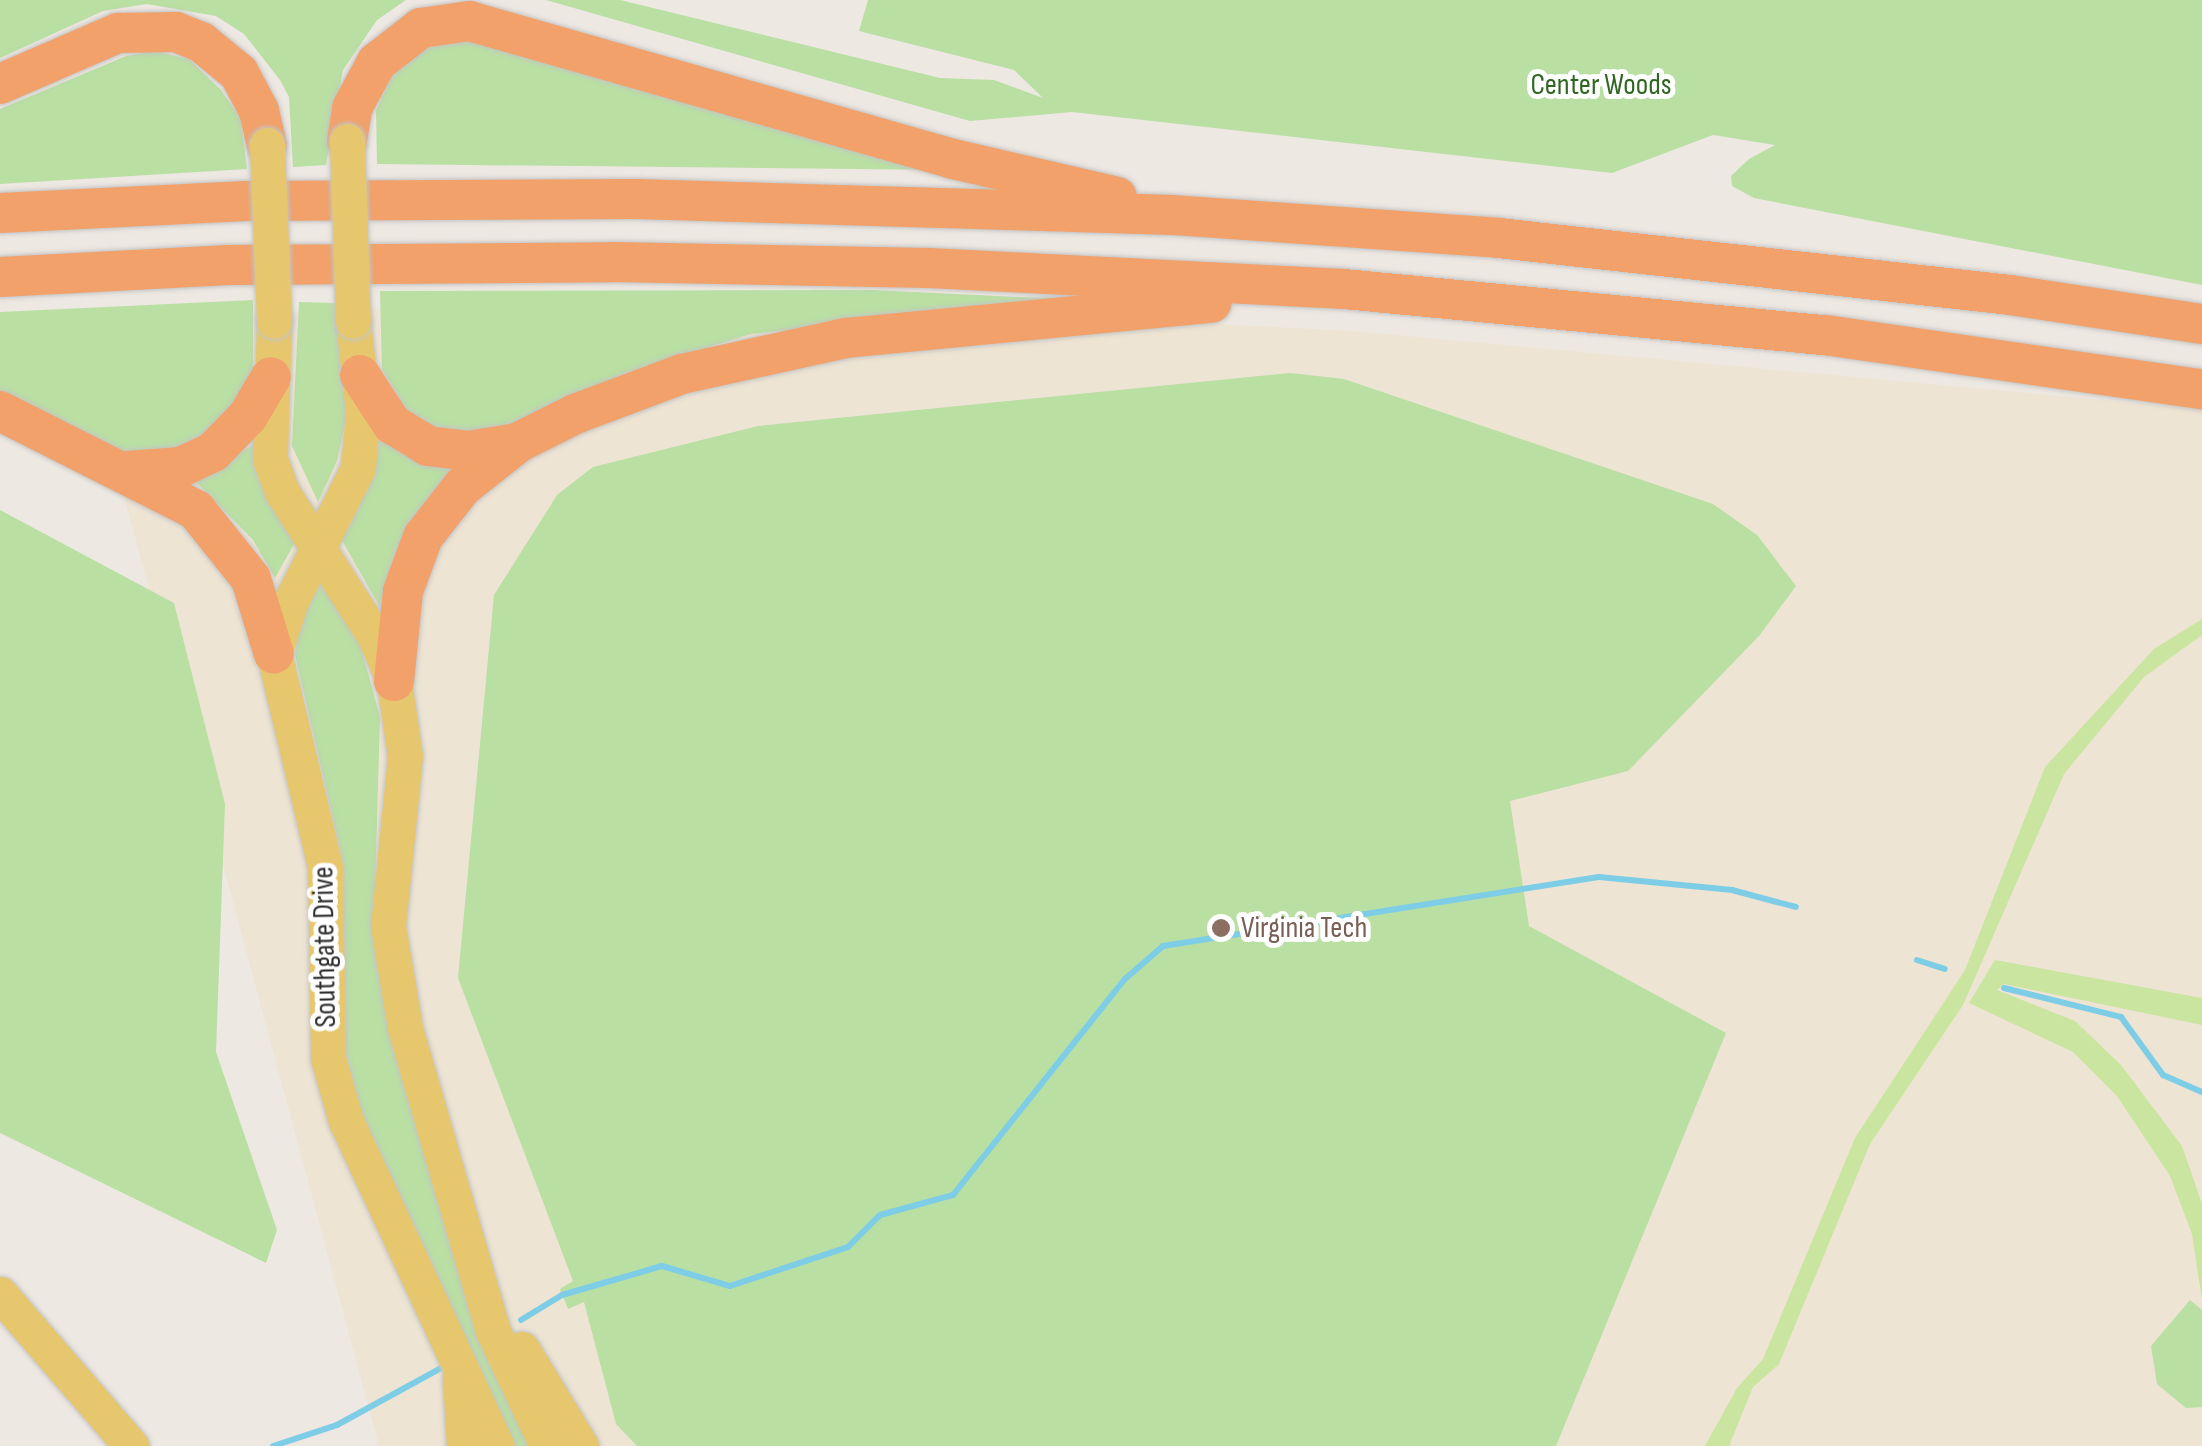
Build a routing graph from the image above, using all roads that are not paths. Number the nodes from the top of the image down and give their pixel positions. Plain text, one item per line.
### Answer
1 (0, 84) edge
2 (347, 141) joint
3 (266, 146) joint
4 (0, 213) edge
5 (1174, 216) junction
6 (0, 277) edge
7 (1344, 289) junction
8 (2202, 324) edge
9 (360, 375) junction
10 (271, 377) junction
11 (2202, 389) edge
12 (0, 411) edge
13 (519, 442) junction
14 (124, 471) junction
15 (316, 548) junction
16 (274, 654) junction
17 (394, 681) junction
18 (459, 1217) junction
19 (0, 1294) edge
20 (459, 1363) junction
21 (131, 1446) edge
22 (464, 1446) edge
23 (497, 1446) edge
24 (547, 1446) edge
25 (581, 1446) edge

1 - 3 highway
2 - 5 highway
2 - 9 main road, bridge
3 - 10 main road, bridge
4 - 5 highway
5 - 8 highway
6 - 7 highway
7 - 11 highway
7 - 13 highway
9 - 13 highway
9 - 15 main road
10 - 14 highway
10 - 15 main road
12 - 14 highway
13 - 17 highway
14 - 16 highway
15 - 16 main road
15 - 17 main road
16 - 20 main road, Southgate Drive
17 - 18 main road
18 - 24 main road
18 - 25 main road
19 - 21 main road
20 - 22 main road
20 - 23 main road, Southgate Drive

